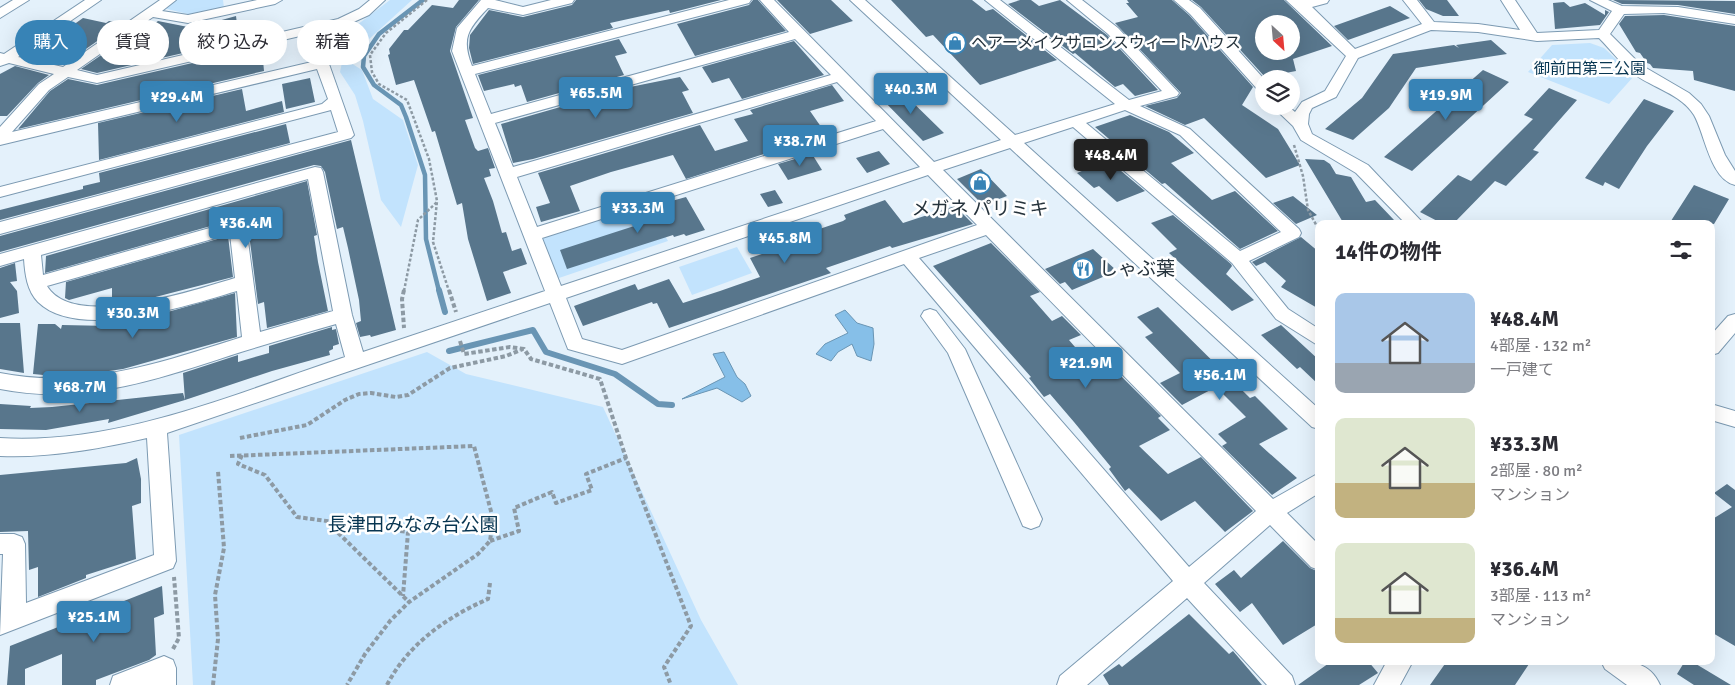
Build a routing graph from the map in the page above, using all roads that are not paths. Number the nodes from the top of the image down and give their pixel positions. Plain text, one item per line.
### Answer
1 (22, 0) edge
2 (94, 0) edge
3 (169, 0) edge
4 (275, 0) edge
5 (378, 0) edge
6 (567, 0) edge
7 (744, 0) edge
8 (767, 0) edge
9 (857, 0) edge
10 (992, 0) edge
11 (1074, 0) edge
12 (1182, 0) edge
13 (1322, 0) edge
14 (1410, 0) edge
15 (1508, 0) edge
16 (1597, 0) edge
17 (486, 2) edge
18 (1298, 3) edge
19 (1620, 10) junction
20 (150, 13) junction
21 (0, 14) edge
22 (346, 20) edge
23 (1735, 20) edge
24 (1430, 26) junction
25 (297, 32) edge
26 (798, 34) junction
27 (1603, 34) junction
28 (1530, 36) junction
29 (1353, 55) junction
30 (2, 60) edge
31 (318, 65) edge
32 (322, 65) edge
33 (64, 72) junction
34 (468, 72) junction
35 (840, 77) junction
36 (1255, 78) edge
37 (336, 100) junction
38 (1126, 105) junction
39 (1288, 115) edge
40 (487, 120) junction
41 (1076, 122) junction
42 (886, 123) junction
43 (1303, 131) junction
44 (0, 136) edge
45 (0, 140) edge
46 (1011, 142) junction
47 (931, 168) junction
48 (506, 174) junction
49 (1735, 180) edge
50 (0, 192) edge
51 (1412, 220) edge
52 (990, 227) junction
53 (0, 228) edge
54 (532, 235) junction
55 (32, 251) junction
56 (908, 257) junction
57 (1238, 259) junction
58 (0, 260) edge
59 (244, 282) junction
60 (36, 283) junction
61 (554, 294) junction
62 (343, 315) junction
63 (930, 316) dead end
64 (1735, 321) edge
65 (963, 322) junction
66 (943, 332) junction
67 (1315, 336) edge
68 (252, 342) junction
69 (1715, 344) edge
70 (356, 361) junction
71 (0, 382) edge
72 (1715, 413) edge
73 (1315, 417) edge
74 (1735, 419) edge
75 (157, 428) junction
76 (0, 447) edge
77 (1315, 484) edge
78 (1270, 512) junction
79 (1031, 519) dead end
80 (0, 544) edge
81 (1315, 556) edge
82 (1188, 582) junction
83 (7, 621) edge
84 (1398, 665) edge
85 (1619, 665) edge
86 (164, 676) edge
87 (122, 685) edge
88 (1069, 685) edge
89 (1282, 685) edge
90 (1386, 685) edge
91 (1648, 685) edge

1 - 21 street
2 - 30 street
3 - 20 street
4 - 20 street
5 - 22 street
6 - 17 street
7 - 34 street
8 - 26 street
9 - 46 street
10 - 38 street
11 - 38 street
12 - 36 street
13 - 18 street
14 - 24 street
15 - 28 street
16 - 19 street
17 - 34 street
18 - 29 street
19 - 23 street
19 - 27 street
20 - 33 street
24 - 28 street
24 - 29 street
25 - 33 street
26 - 35 street
26 - 40 street
27 - 28 street
27 - 49 street
29 - 43 street
30 - 33 street
31 - 45 street
32 - 37 street
33 - 44 street
34 - 40 street
35 - 42 street
35 - 48 street
37 - 50 street
37 - 53 street
38 - 41 street
38 - 57 street
39 - 43 street
40 - 48 street
41 - 46 street
41 - 57 street
42 - 47 street
42 - 54 street
43 - 51 street
46 - 47 street
46 - 73 street
47 - 52 street
47 - 61 street
48 - 54 street
52 - 56 street
52 - 78 street
54 - 61 street
55 - 58 street
55 - 60 street
55 - 62 street
56 - 61 street
56 - 65 street
57 - 67 street
59 - 60 street
59 - 60 street
59 - 68 street
61 - 70 street
62 - 68 street
62 - 70 street
63 - 66 street
64 - 69 street
65 - 66 street
65 - 82 street
66 - 79 street
68 - 71 street
70 - 75 street
72 - 74 street
75 - 76 street
75 - 83 street
77 - 78 street
78 - 81 street
78 - 82 street
80 - 83 street
82 - 88 street
82 - 89 street
84 - 90 street
85 - 91 street
86 - 87 street

